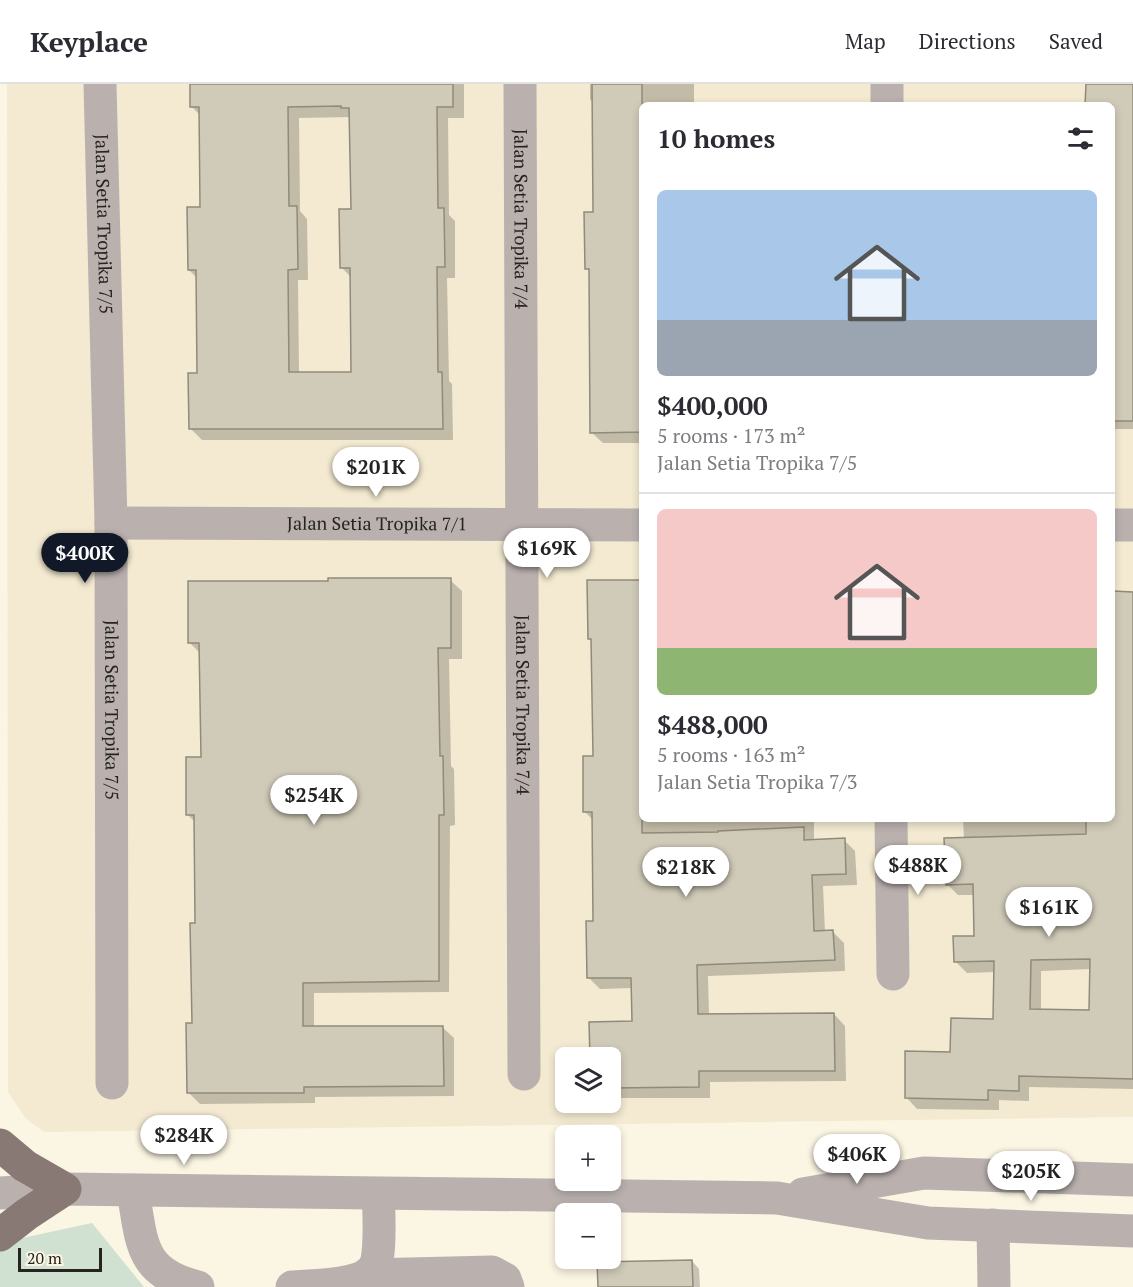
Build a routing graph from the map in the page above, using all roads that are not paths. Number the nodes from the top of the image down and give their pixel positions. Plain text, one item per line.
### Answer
1 (100, 84) edge
2 (520, 84) edge
3 (887, 84) edge
4 (887, 102) edge
5 (111, 523) junction
6 (521, 524) junction
7 (639, 525) edge
8 (1115, 525) edge
9 (1133, 525) edge
10 (891, 822) edge
11 (893, 974) dead end
12 (524, 1074) dead end
13 (112, 1083) dead end
14 (0, 1144) edge
15 (1133, 1180) edge
16 (65, 1190) junction
17 (133, 1191) junction
18 (0, 1193) edge
19 (379, 1194) junction
20 (777, 1198) junction
21 (1002, 1226) junction
22 (1133, 1231) edge
23 (0, 1235) edge
24 (368, 1275) junction
25 (198, 1287) edge
26 (292, 1287) edge
27 (508, 1287) edge
28 (994, 1287) edge
29 (1012, 1287) edge

1 - 5 street, Jalan Setia Tropika 7/5
2 - 6 street, Jalan Setia Tropika 7/4
3 - 4 street
5 - 6 street, Jalan Setia Tropika 7/1
5 - 13 street, Jalan Setia Tropika 7/5
6 - 7 street, Jalan Setia Tropika 7/1
6 - 12 street, Jalan Setia Tropika 7/4
8 - 9 street
10 - 11 street
14 - 16 main road
15 - 20 street
16 - 17 street
16 - 18 street
16 - 23 main road
17 - 19 street
17 - 25 street
19 - 20 street
19 - 24 street
20 - 21 street
21 - 22 street
21 - 28 street
21 - 29 street
24 - 26 street
24 - 27 street

